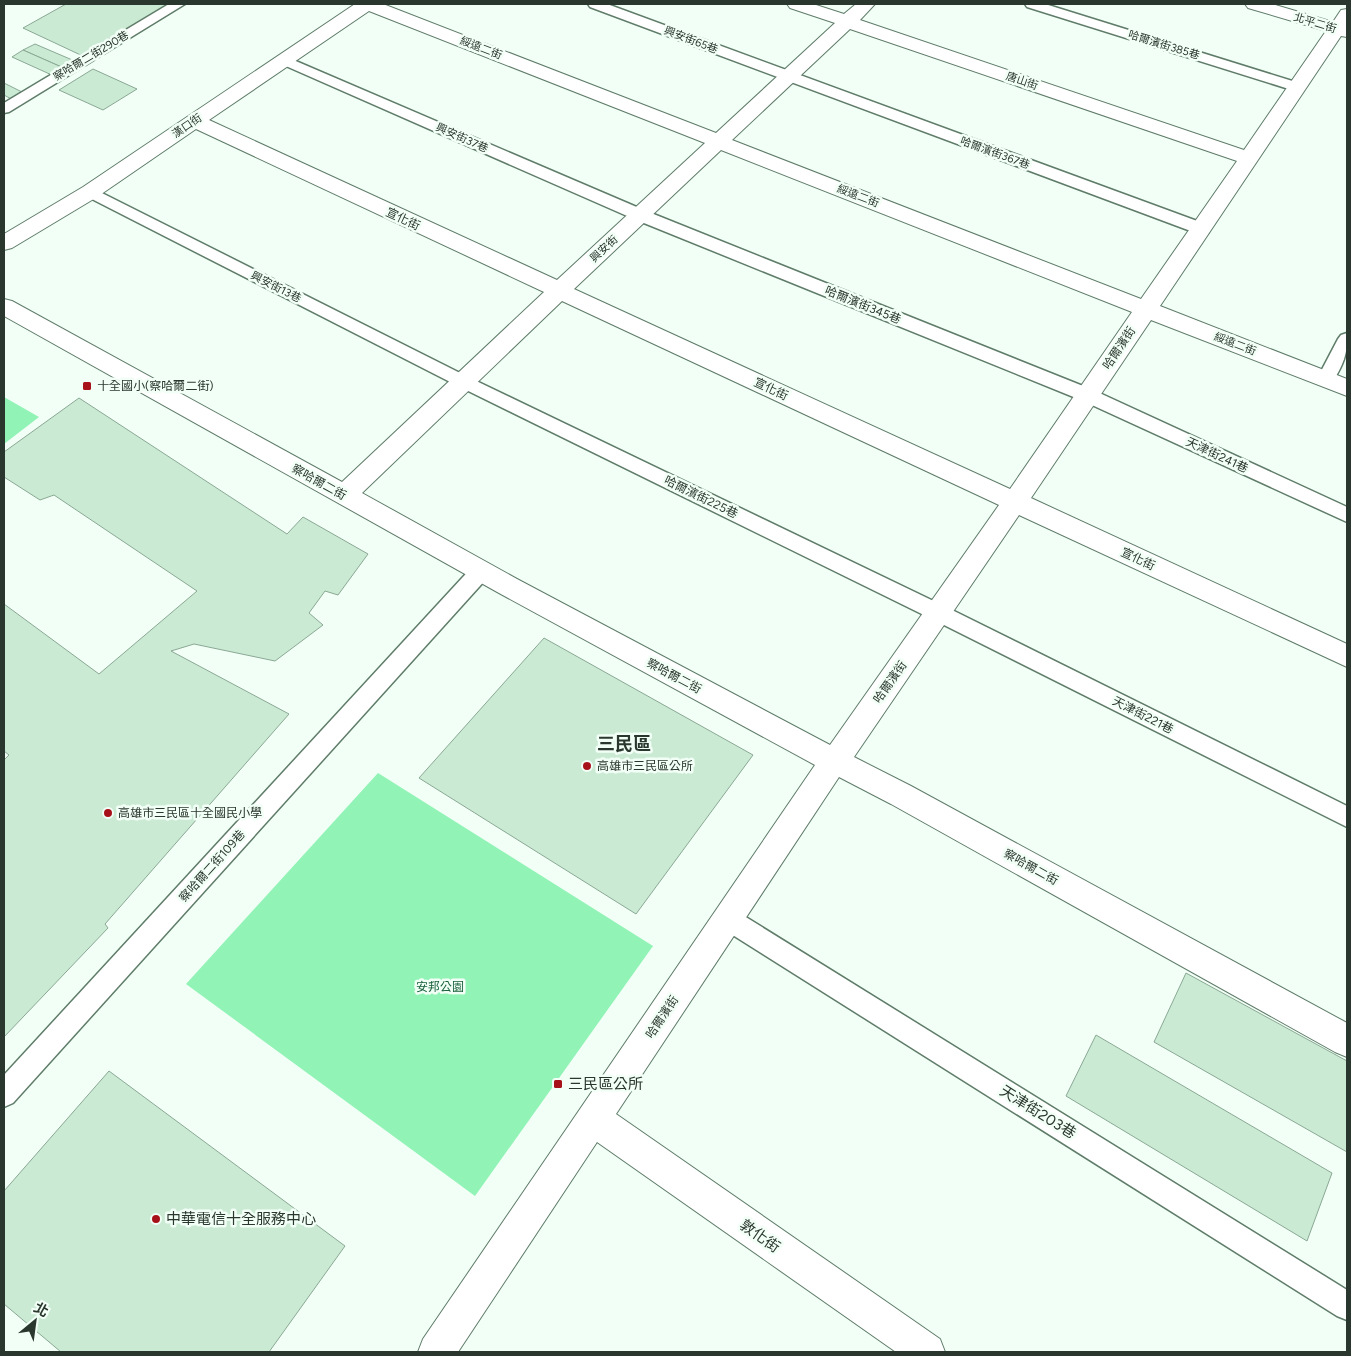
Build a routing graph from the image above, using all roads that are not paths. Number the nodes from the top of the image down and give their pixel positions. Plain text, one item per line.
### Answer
1 (178, 4) edge
2 (367, 4) edge
3 (595, 4) edge
4 (796, 4) edge
5 (866, 4) edge
6 (1032, 4) edge
7 (1254, 4) edge
8 (846, 22) junction
9 (1344, 25) edge
10 (284, 60) junction
11 (788, 77) junction
12 (1297, 87) junction
13 (4, 109) edge
14 (194, 122) junction
15 (719, 141) junction
16 (1249, 158) junction
17 (90, 192) junction
18 (640, 215) junction
19 (1202, 228) junction
20 (4, 243) edge
21 (559, 291) junction
22 (4, 306) edge
23 (1146, 309) junction
24 (1347, 339) edge
25 (1326, 380) junction
26 (462, 381) junction
27 (1347, 388) edge
28 (1087, 395) junction
29 (344, 495) junction
30 (1014, 501) junction
31 (1347, 515) edge
32 (481, 571) junction
33 (939, 613) junction
34 (1347, 656) edge
35 (835, 760) junction
36 (1347, 817) edge
37 (728, 918) junction
38 (1347, 1041) edge
39 (4, 1094) edge
40 (593, 1119) junction
41 (1347, 1306) edge
42 (436, 1352) edge
43 (927, 1352) edge

1 - 13 lane, 察哈爾二街290巷
2 - 10 street, 漢口街
2 - 15 street, 綏遠二街
3 - 11 lane, 興安街65巷
4 - 8 street, 唐山街
5 - 8 street, 興安街
6 - 12 lane, 哈爾濱街385巷
7 - 9 street, 北平二街
8 - 11 street, 興安街
8 - 16 street, 唐山街
9 - 12 street, 哈爾濱街
10 - 14 street, 漢口街
10 - 18 lane, 興安街37巷
11 - 15 street, 興安街
11 - 19 lane, 哈爾濱街367巷
12 - 16 street, 哈爾濱街
14 - 17 street, 漢口街
14 - 21 street, 宣化街
15 - 18 street, 興安街
15 - 23 street, 綏遠二街
16 - 19 street, 哈爾濱街
17 - 20 street, 漢口街
17 - 26 lane, 興安街13巷
18 - 21 street, 興安街
18 - 28 lane, 哈爾濱街345巷
19 - 23 street, 哈爾濱街
21 - 26 street, 興安街
21 - 30 street, 宣化街
22 - 29 street, 察哈爾二街
23 - 25 street, 綏遠二街
23 - 28 street, 哈爾濱街
24 - 25 lane
25 - 27 street, 綏遠二街
26 - 29 street, 興安街
26 - 33 lane, 哈爾濱街225巷
28 - 30 street, 哈爾濱街
28 - 31 lane, 天津街241巷
29 - 32 street, 察哈爾二街
30 - 33 street, 哈爾濱街
30 - 34 street, 宣化街
32 - 35 street, 察哈爾二街
32 - 39 lane, 察哈爾二街109巷
33 - 35 street, 哈爾濱街
33 - 36 lane, 天津街221巷
35 - 37 street, 哈爾濱街
35 - 38 street, 察哈爾二街
37 - 40 street, 哈爾濱街
37 - 41 lane, 天津街203巷
40 - 42 street, 哈爾濱街
40 - 43 street, 敦化街

